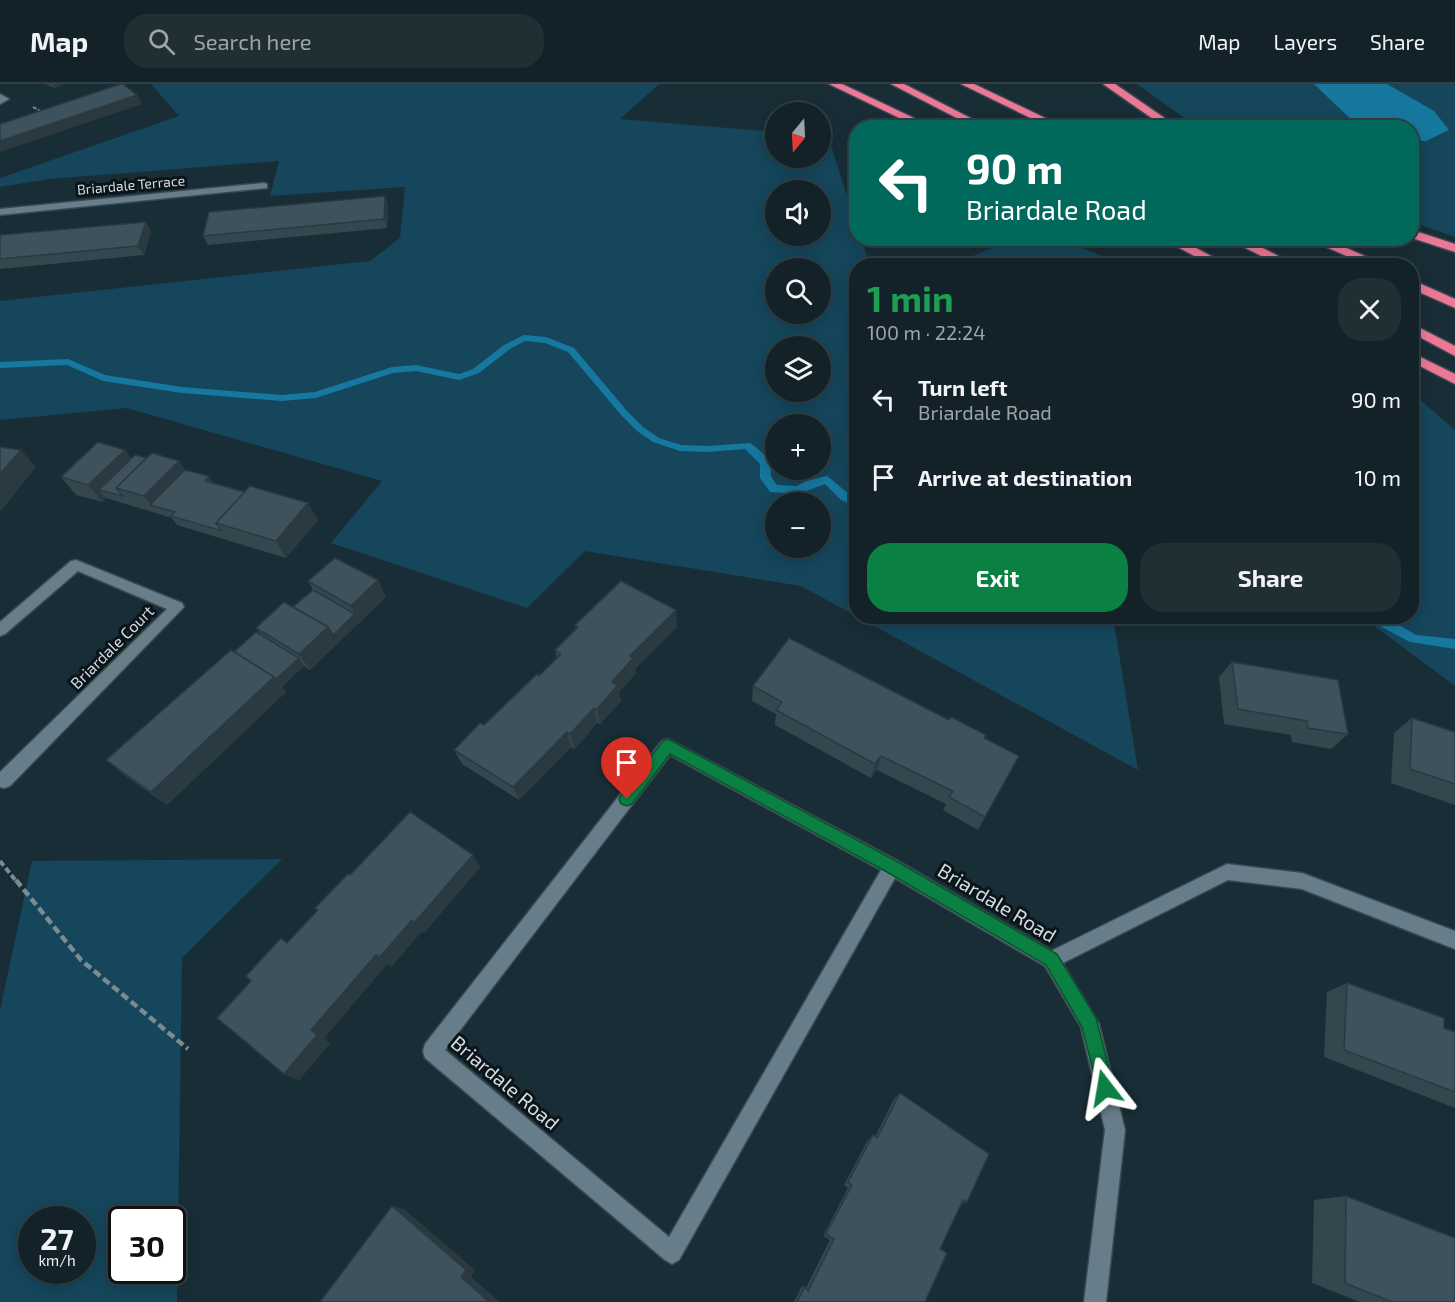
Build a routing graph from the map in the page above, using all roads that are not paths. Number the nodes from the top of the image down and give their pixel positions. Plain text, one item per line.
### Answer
1 (834, 84) edge
2 (896, 84) edge
3 (966, 84) edge
4 (1108, 84) edge
5 (913, 120) edge
6 (969, 120) edge
7 (1044, 120) edge
8 (1160, 120) edge
9 (264, 186) dead end
10 (0, 212) edge
11 (1419, 236) edge
12 (1183, 246) edge
13 (1249, 246) edge
14 (1328, 246) edge
15 (1331, 246) edge
16 (1455, 248) edge
17 (1208, 258) edge
18 (1275, 258) edge
19 (1353, 258) edge
20 (1361, 258) edge
21 (1419, 280) edge
22 (1419, 287) edge
23 (1455, 294) edge
24 (1455, 304) edge
25 (1419, 323) edge
26 (1419, 332) edge
27 (1455, 339) edge
28 (1455, 352) edge
29 (1419, 361) edge
30 (1455, 380) edge
31 (0, 630) edge
32 (0, 779) edge
33 (892, 867) junction
34 (1455, 940) edge
35 (1051, 960) junction
36 (1095, 1302) edge

1 - 5 highway
2 - 6 highway
3 - 7 highway
4 - 8 highway
9 - 10 street, Briardale Terrace
11 - 16 highway
12 - 17 highway
13 - 18 highway
14 - 19 highway
15 - 20 highway
21 - 23 highway
22 - 24 highway
25 - 27 highway
26 - 28 highway
29 - 30 highway
31 - 32 street, Briardale Court
33 - 33 street, Briardale Road
33 - 35 street, Briardale Road
34 - 35 street
35 - 36 street, Briardale Road

